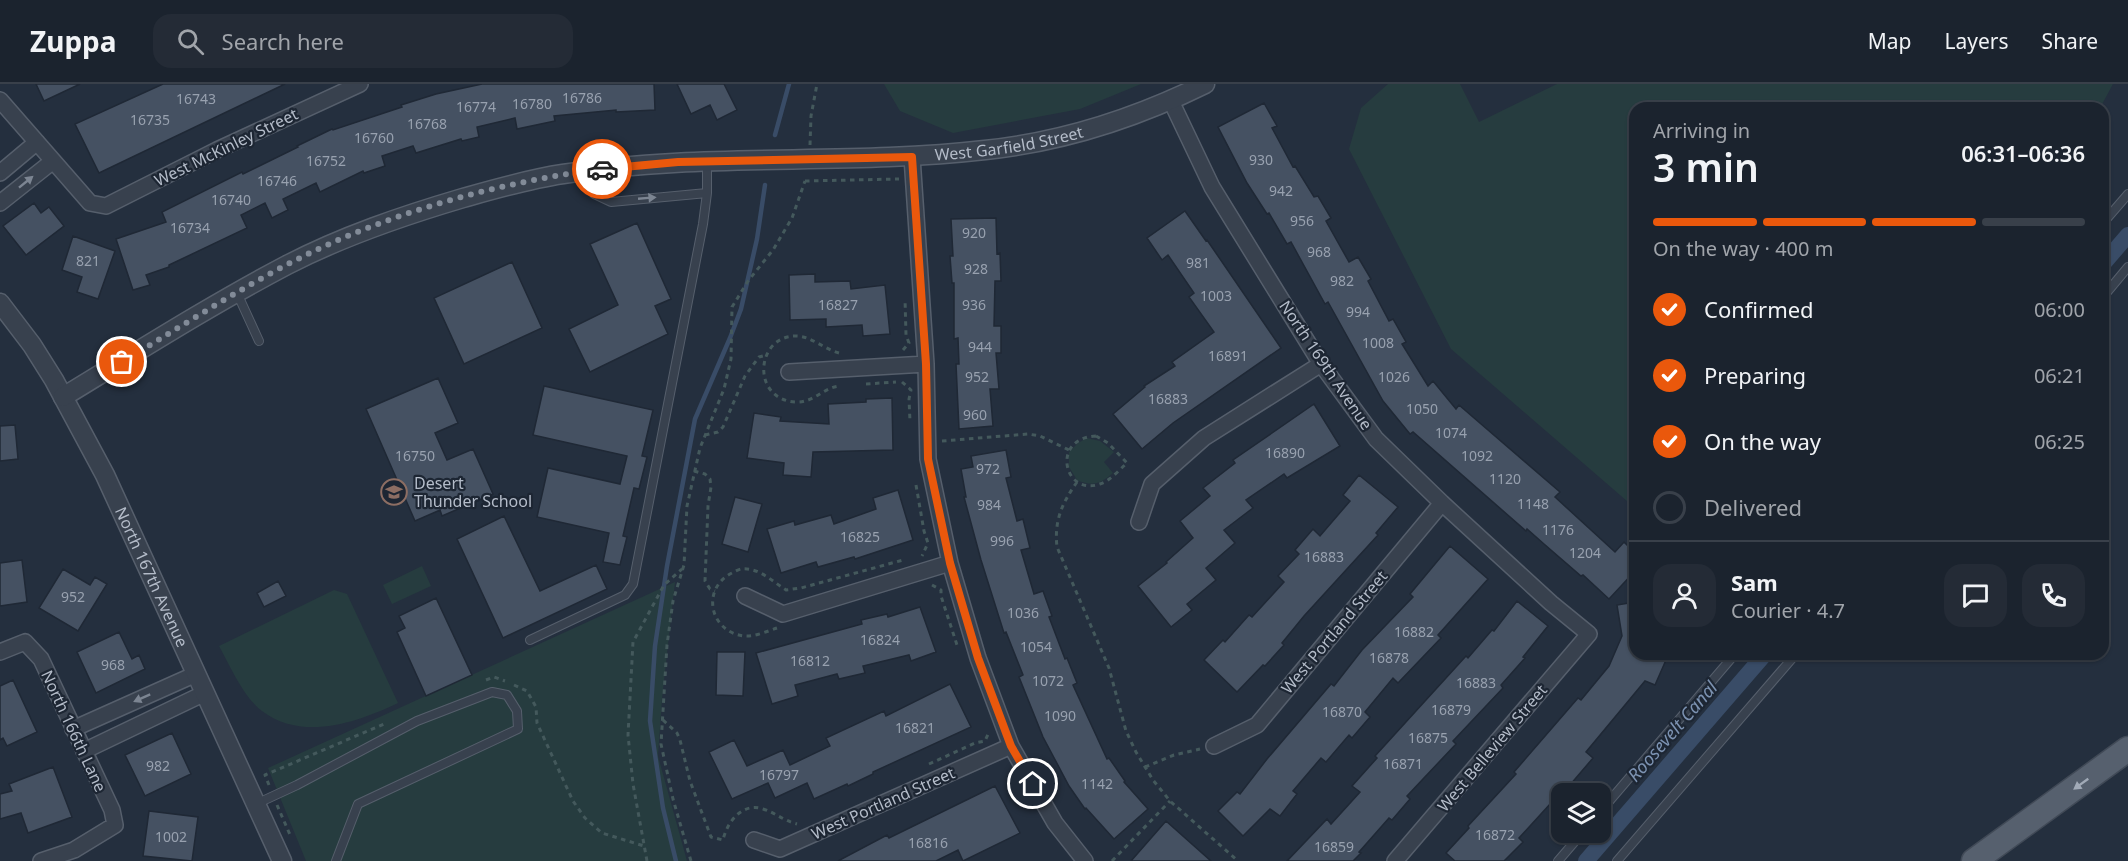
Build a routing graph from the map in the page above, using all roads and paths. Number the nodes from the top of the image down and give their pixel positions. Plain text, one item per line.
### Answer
1 (360, 84) edge
2 (817, 84) edge
3 (1205, 84) edge
4 (0, 100) edge
5 (1171, 101) junction
6 (37, 142) junction
7 (912, 157) junction
8 (810, 160) junction
9 (53, 161) junction
10 (707, 162) junction
11 (587, 171) junction
12 (0, 173) edge
13 (900, 178) dead end
14 (707, 193) junction
15 (2128, 194) edge
16 (0, 203) edge
17 (2109, 216) edge
18 (2128, 267) edge
19 (2109, 290) edge
20 (237, 293) junction
21 (905, 297) dead end
22 (0, 303) edge
23 (259, 341) dead end
24 (847, 353) dead end
25 (900, 353) dead end
26 (767, 355) junction
27 (926, 364) junction
28 (1321, 364) junction
29 (789, 372) dead end
30 (862, 385) dead end
31 (841, 386) dead end
32 (63, 397) junction
33 (911, 431) dead end
34 (705, 435) junction
35 (928, 442) junction
36 (1069, 450) junction
37 (694, 471) junction
38 (1077, 482) junction
39 (916, 483) dead end
40 (1442, 503) junction
41 (1139, 522) dead end
42 (915, 557) dead end
43 (907, 559) dead end
44 (950, 563) junction
45 (683, 567) junction
46 (929, 583) dead end
47 (715, 591) junction
48 (745, 596) dead end
49 (786, 626) dead end
50 (1588, 634) joint
51 (530, 640) dead end
52 (959, 650) dead end
53 (0, 652) edge
54 (1730, 660) edge
55 (1791, 660) edge
56 (196, 674) junction
57 (205, 693) junction
58 (663, 720) junction
59 (987, 725) dead end
60 (73, 729) junction
61 (1011, 746) junction
62 (1214, 746) joint
63 (2128, 749) edge
64 (84, 751) junction
65 (923, 767) dead end
66 (1145, 767) junction
67 (1611, 799) edge
68 (1170, 801) junction
69 (256, 804) junction
70 (799, 824) dead end
71 (754, 840) dead end
72 (1573, 843) edge
73 (41, 861) edge
74 (282, 861) edge
75 (336, 861) edge
76 (647, 861) edge
77 (691, 861) edge
78 (1085, 861) edge
79 (1112, 861) edge
80 (1238, 861) edge
81 (1395, 861) edge
82 (1558, 861) edge
83 (1617, 861) edge
84 (1974, 861) edge

1 - 9 street, West McKinley Street
2 - 8 path
3 - 5 street, West Garfield Street
4 - 6 street
5 - 7 street, West Garfield Street
5 - 28 street, North 169th Avenue
6 - 9 street
6 - 12 street
7 - 8 street, West Garfield Street
7 - 27 street
8 - 10 street, West Garfield Street
16 -> 9 street
10 - 11 street, West Garfield Street
10 - 14 lane
11 -> 14 lane
11 - 20 street, West Garfield Street
13 - 34 path
14 - 51 lane
15 - 17 lane
18 - 19 lane
20 - 23 lane
20 - 32 street, West Garfield Street
21 - 25 path
22 - 32 street, North 167th Avenue
24 - 26 path
26 - 31 path
26 - 34 path
27 - 29 street
27 - 35 street
28 - 40 street, North 169th Avenue
28 - 41 street
30 - 33 path
32 - 56 street, North 167th Avenue
34 - 37 path
35 - 36 path
35 - 44 street
36 - 38 path
36 - 38 path
37 - 45 path
37 - 47 path
38 - 66 path
39 - 42 path
40 - 50 street, North 169th Avenue
40 - 62 street, West Portland Street
43 - 47 path
44 - 48 street
44 - 61 street
45 - 58 path
45 - 76 path
46 - 52 path
47 - 49 path
50 - 81 street, West Belleview Street
53 - 60 street, North 166th Lane
54 - 67 lane
55 - 83 lane
56 - 57 street, North 167th Avenue
56 -> 60 street
57 - 64 street
57 - 69 street, North 167th Avenue
58 - 70 path
58 - 77 path
59 - 65 path
60 - 64 street, North 166th Lane
61 - 71 street, West Portland Street
61 - 78 street
62 - 66 path
63 -> 84 main road
64 - 73 street, North 166th Lane
66 - 68 path
68 - 79 path
68 - 80 path
69 - 74 street, North 167th Avenue
69 - 75 lane
72 - 82 lane

